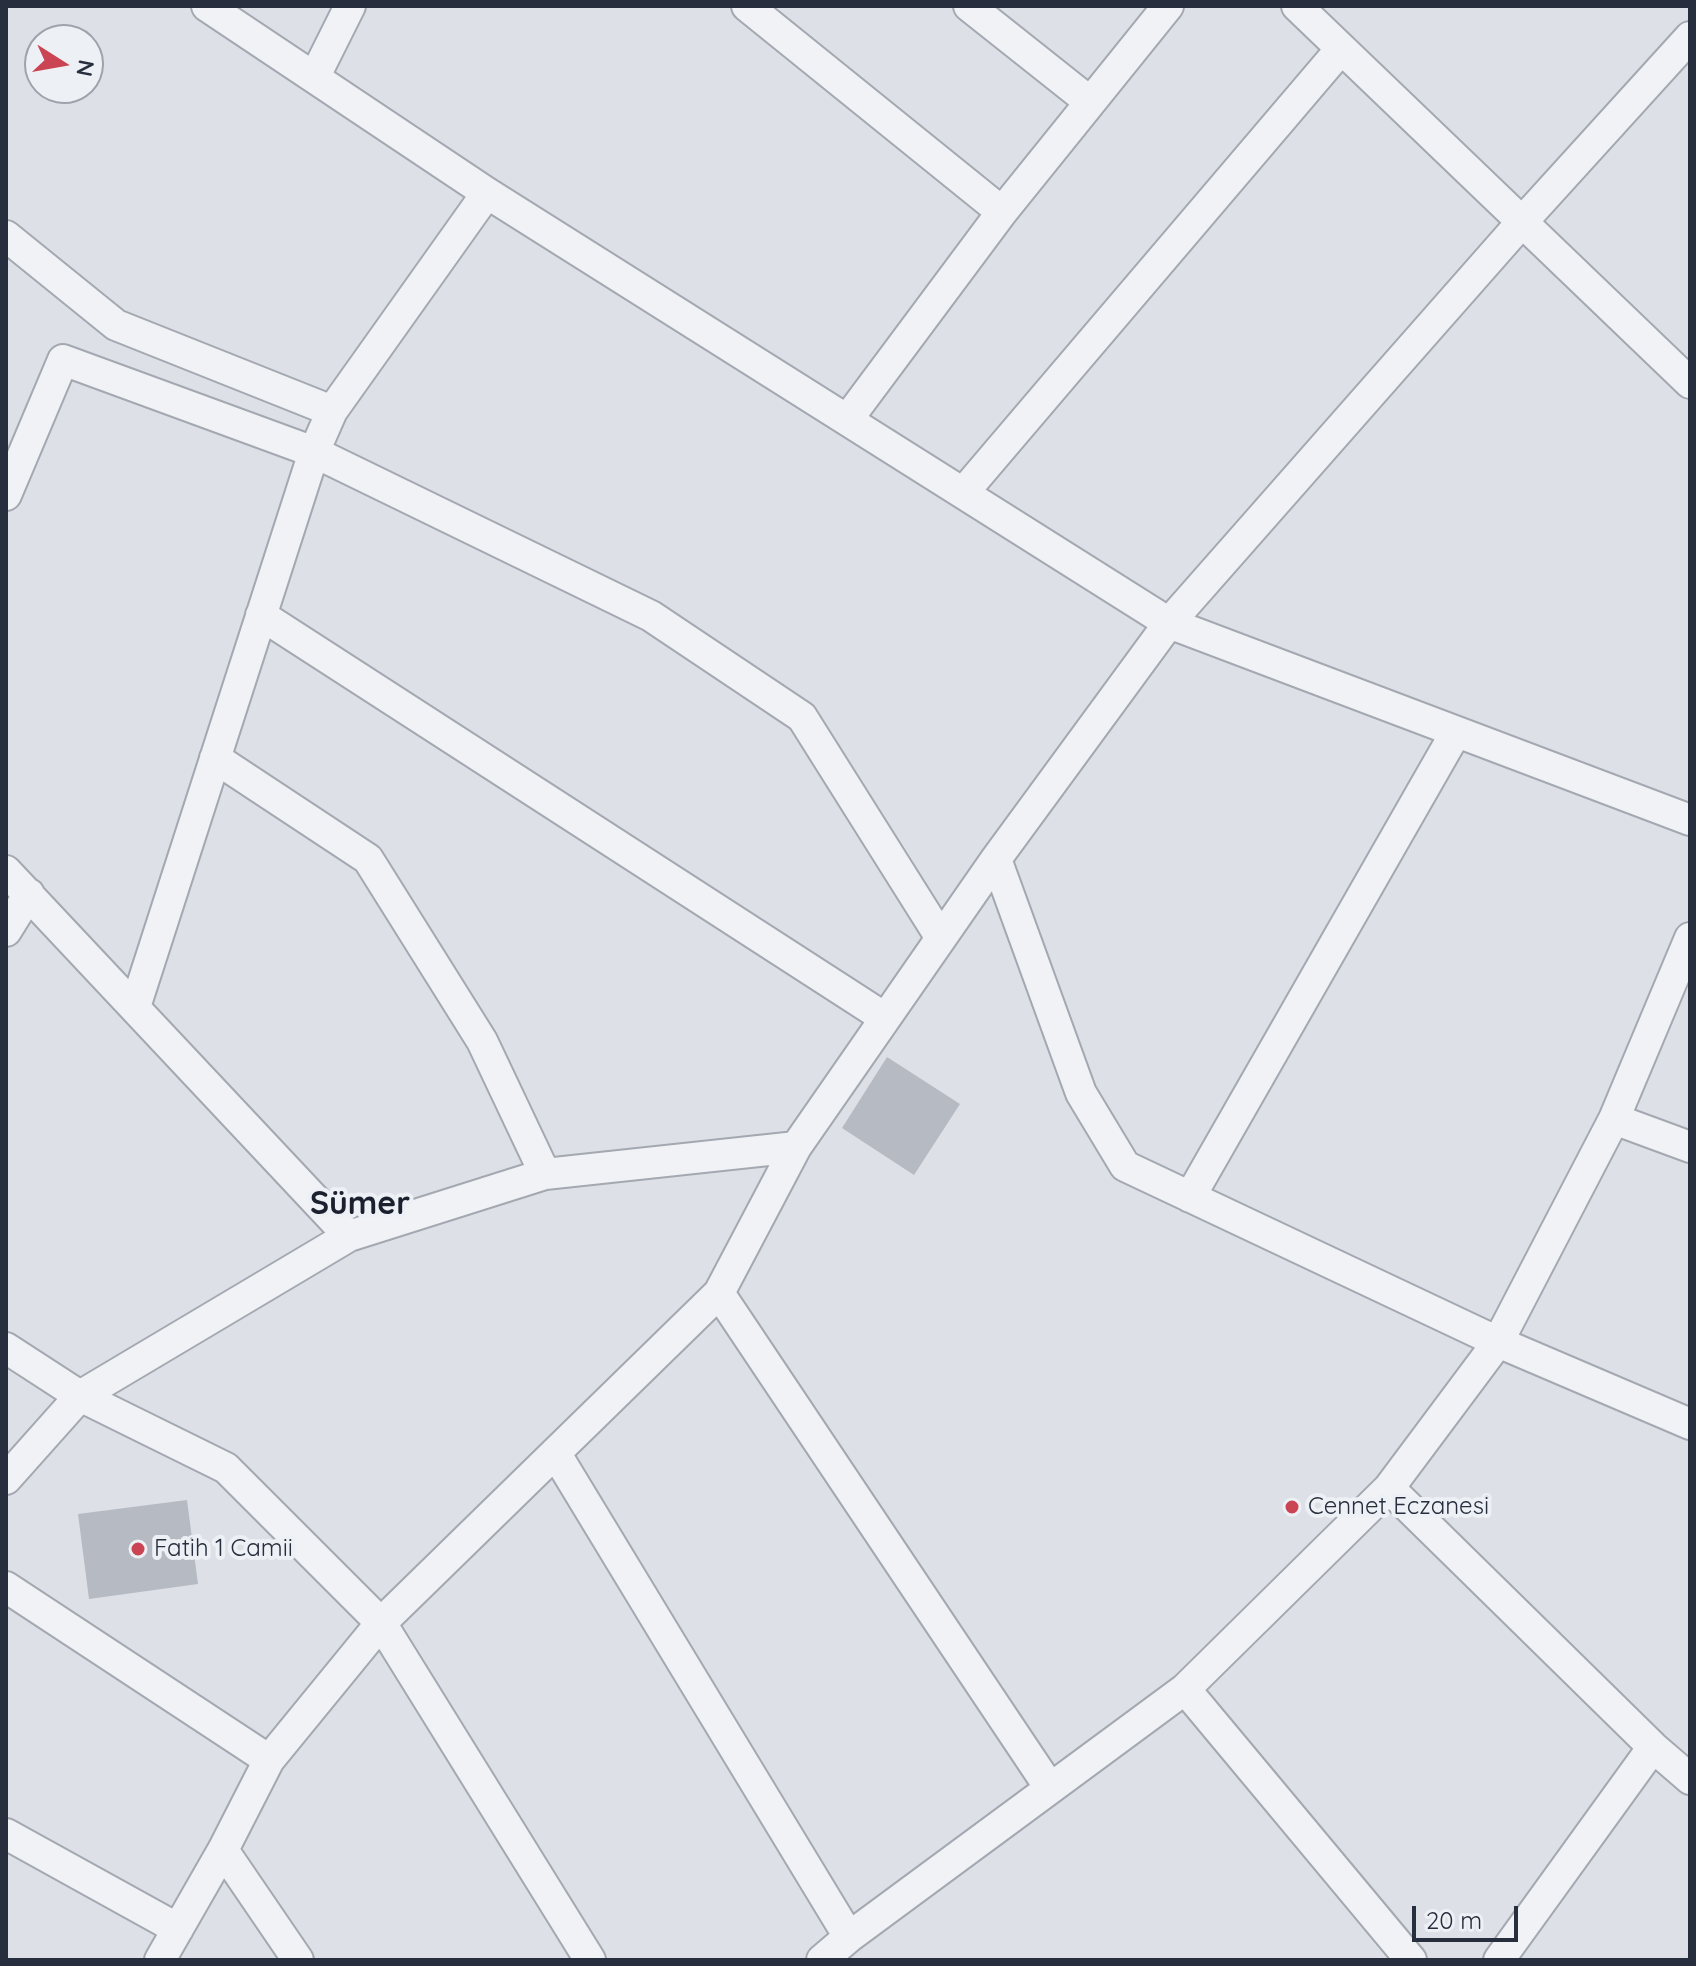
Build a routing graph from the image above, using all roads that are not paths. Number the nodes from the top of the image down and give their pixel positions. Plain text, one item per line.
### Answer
1 (207, 6) edge
2 (350, 6) edge
3 (747, 6) edge
4 (969, 6) edge
5 (1168, 6) edge
6 (1297, 6) edge
7 (1690, 37) edge
8 (1341, 49) junction
9 (315, 76) junction
10 (1090, 102) junction
11 (487, 193) junction
12 (1002, 212) junction
13 (1522, 222) junction
14 (6, 236) edge
15 (1690, 383) edge
16 (332, 411) junction
17 (847, 420) junction
18 (314, 452) junction
19 (963, 493) junction
20 (6, 495) edge
21 (261, 615) junction
22 (1169, 623) junction
23 (1456, 732) junction
24 (215, 758) junction
25 (1690, 820) edge
26 (996, 859) junction
27 (6, 871) edge
28 (29, 894) junction
29 (6, 931) edge
30 (941, 938) junction
31 (1690, 938) edge
32 (135, 1007) junction
33 (885, 1018) junction
34 (1614, 1119) junction
35 (796, 1147) junction
36 (1690, 1147) edge
37 (545, 1174) junction
38 (1190, 1197) junction
39 (349, 1236) junction
40 (719, 1293) junction
41 (1498, 1342) junction
42 (6, 1348) edge
43 (80, 1396) junction
44 (1690, 1424) edge
45 (556, 1454) junction
46 (6, 1479) edge
47 (1389, 1488) junction
48 (6, 1587) edge
49 (381, 1623) junction
50 (1185, 1689) junction
51 (1653, 1747) junction
52 (269, 1760) junction
53 (1690, 1779) edge
54 (1050, 1788) junction
55 (6, 1834) edge
56 (223, 1850) junction
57 (178, 1929) junction
58 (849, 1937) junction
59 (160, 1960) edge
60 (298, 1960) edge
61 (590, 1960) edge
62 (822, 1960) edge
63 (1411, 1960) edge
64 (1499, 1960) edge

1 - 9 street
2 - 9 street
3 - 12 street
4 - 10 street
5 - 10 street
6 - 8 street
7 - 13 street
8 - 13 street
8 - 19 street
9 - 11 street
10 - 12 street
11 - 16 street
11 - 17 street
12 - 17 street
13 - 15 street
13 - 22 street
14 - 16 street
16 - 18 street
17 - 19 street
18 - 20 street
18 - 21 street
18 - 30 street
19 - 22 street
21 - 24 street
21 - 33 street
22 - 23 street
22 - 26 street
23 - 25 street
23 - 38 street
24 - 32 street
24 - 37 street
26 - 30 street
26 - 38 street
27 - 28 street
28 - 29 street
28 - 32 street
30 - 33 street
31 - 34 street
32 - 39 street
33 - 35 street
34 - 36 street
34 - 41 street
35 - 37 street
35 - 40 street
37 - 39 street
38 - 41 street
39 - 43 street
40 - 45 street
40 - 54 street
41 - 44 street
41 - 47 street
42 - 43 street
43 - 46 street
43 - 49 street
45 - 49 street
45 - 58 street
47 - 50 street
47 - 51 street
48 - 52 street
49 - 52 street
49 - 61 street
50 - 54 street
50 - 63 street
51 - 53 street
51 - 64 street
52 - 56 street
54 - 58 street
55 - 57 street
56 - 57 street
56 - 60 street
57 - 59 street
58 - 62 street

